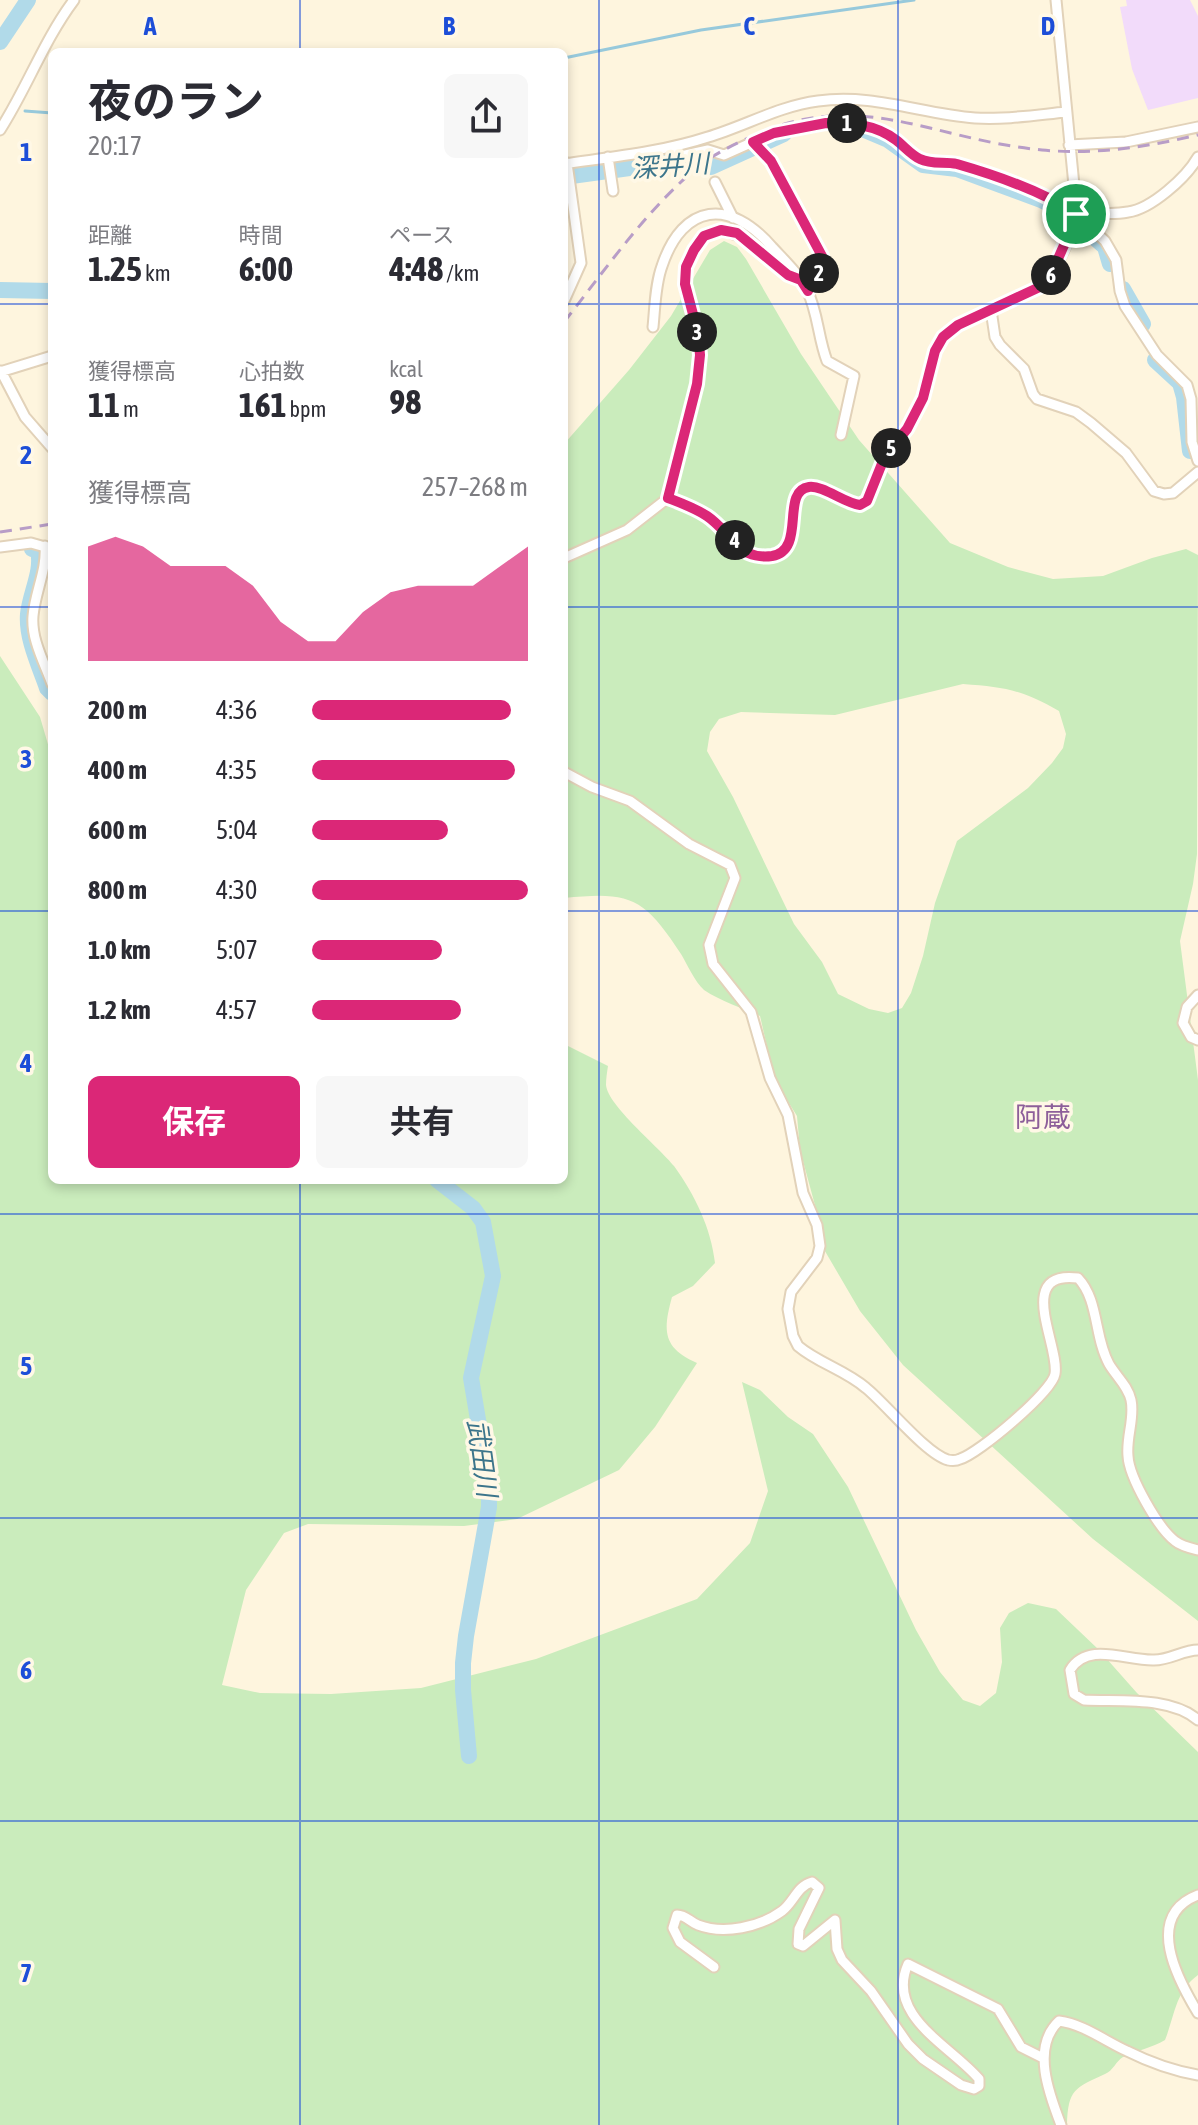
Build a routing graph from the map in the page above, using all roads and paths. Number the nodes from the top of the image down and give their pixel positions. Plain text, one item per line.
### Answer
1 (74, 0) edge
2 (1056, 0) edge
3 (1066, 112) junction
4 (1198, 127) edge
5 (0, 130) edge
6 (755, 145) junction
7 (1069, 145) junction
8 (675, 146) junction
9 (608, 157) junction
10 (1198, 157) edge
11 (568, 164) edge
12 (568, 177) edge
13 (715, 182) dead end
14 (613, 191) dead end
15 (1075, 217) junction
16 (733, 218) junction
17 (801, 280) junction
18 (808, 291) junction
19 (568, 292) edge
20 (991, 310) junction
21 (653, 327) dead end
22 (48, 357) edge
23 (0, 372) edge
24 (841, 435) dead end
25 (48, 443) edge
26 (1198, 461) edge
27 (1198, 472) edge
28 (668, 498) junction
29 (0, 547) edge
30 (48, 548) edge
31 (568, 556) edge
32 (48, 673) edge
33 (568, 774) edge
34 (1198, 995) edge
35 (1198, 1040) edge
36 (1198, 1550) edge
37 (1198, 1650) edge
38 (1198, 1720) edge
39 (1198, 1895) edge
40 (714, 1967) dead end
41 (1198, 2013) edge
42 (1043, 2058) junction
43 (1198, 2075) edge
44 (1061, 2125) edge

1 - 5 street
2 - 3 street
3 - 7 street
3 - 8 street
4 - 7 street
6 - 8 street
6 - 15 street
6 - 18 street
7 - 15 street
8 - 9 street
9 - 11 street
9 - 14 street
10 - 15 street
12 - 19 street
13 - 16 street
15 - 20 street
15 - 26 street
16 - 17 street
16 - 21 street
17 - 18 street
17 - 28 street
18 - 24 street
20 - 27 street
20 - 28 street
22 - 23 street
23 - 25 street
28 - 31 street
29 - 30 street
30 - 32 street
33 - 36 street
34 - 35 street
37 - 38 street
39 - 41 street
40 - 42 street
42 - 43 street
42 - 44 street

